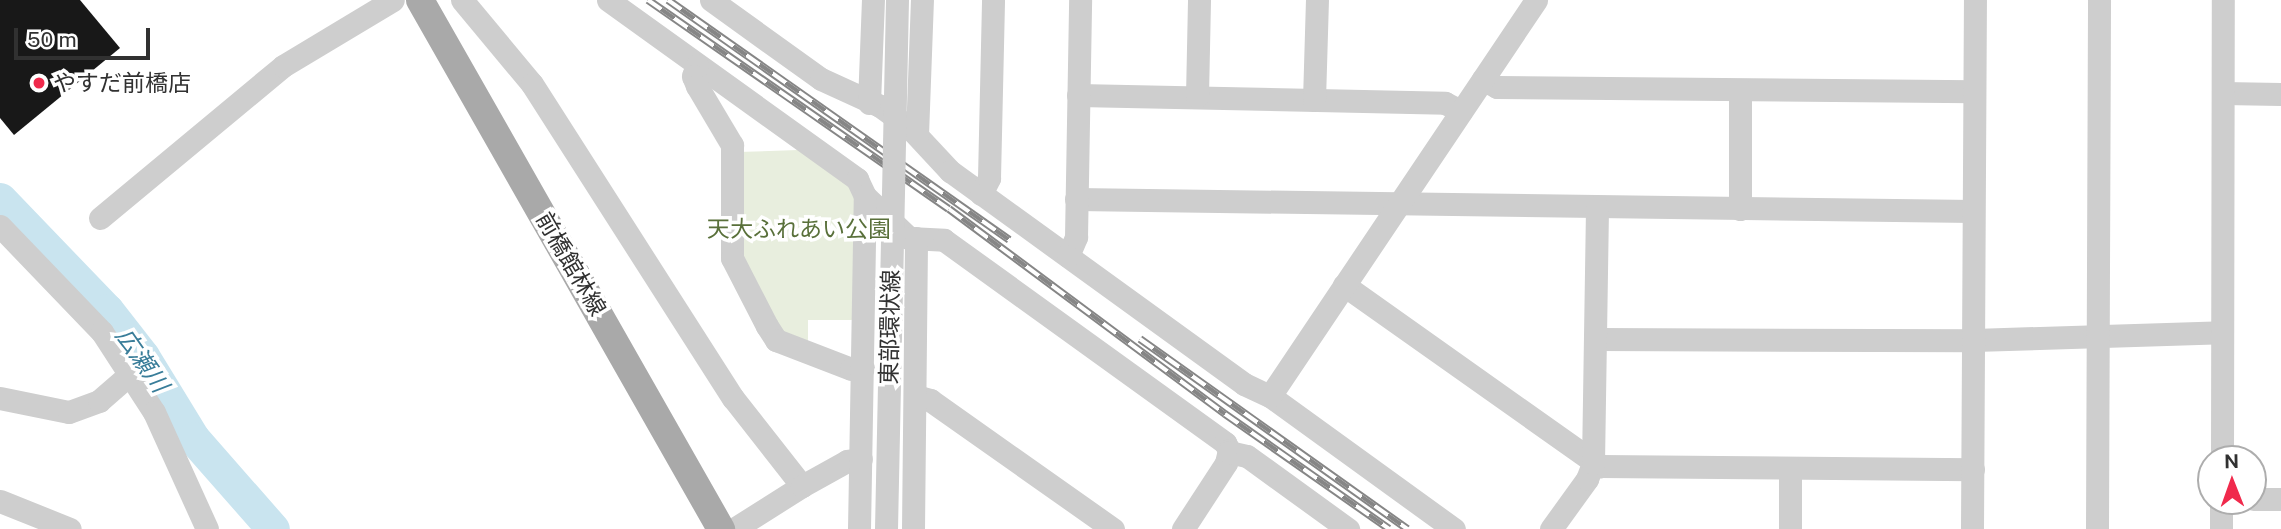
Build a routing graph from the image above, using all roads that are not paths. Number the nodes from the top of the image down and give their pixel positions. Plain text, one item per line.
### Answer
1 (393, 0) edge
2 (420, 0) edge
3 (462, 0) edge
4 (608, 0) edge
5 (711, 0) edge
6 (873, 0) edge
7 (897, 0) edge
8 (922, 0) edge
9 (993, 0) edge
10 (1080, 0) edge
11 (1199, 0) edge
12 (1317, 0) edge
13 (1536, 0) edge
14 (1975, 0) edge
15 (2099, 0) edge
16 (2223, 0) edge
17 (697, 65) junction
18 (1483, 79) junction
19 (1740, 90) junction
20 (1974, 91) junction
21 (2223, 93) junction
22 (2281, 94) edge
23 (1077, 95) junction
24 (1197, 96) junction
25 (1314, 100) junction
26 (869, 103) junction
27 (1461, 111) junction
28 (917, 135) junction
29 (981, 194) junction
30 (865, 196) junction
31 (1076, 199) junction
32 (1399, 207) junction
33 (1597, 207) junction
34 (1740, 209) junction
35 (1973, 211) junction
36 (100, 218) dead end
37 (0, 226) edge
38 (916, 238) junction
39 (1068, 256) junction
40 (1345, 285) junction
41 (2222, 332) junction
42 (2097, 337) junction
43 (1597, 339) junction
44 (1974, 341) junction
45 (863, 368) junction
46 (130, 374) junction
47 (916, 396) junction
48 (1270, 396) junction
49 (0, 398) edge
50 (2222, 445) edge
51 (1229, 452) junction
52 (861, 459) junction
53 (1593, 463) junction
54 (1790, 468) junction
55 (1973, 469) junction
56 (802, 485) junction
57 (0, 501) edge
58 (70, 529) edge
59 (207, 529) edge
60 (721, 529) edge
61 (734, 529) edge
62 (859, 529) edge
63 (886, 529) edge
64 (913, 529) edge
65 (1113, 529) edge
66 (1183, 529) edge
67 (1348, 529) edge
68 (1454, 529) edge
69 (1551, 529) edge
70 (1790, 529) edge
71 (1972, 529) edge
72 (2097, 529) edge

1 - 36 street
2 - 60 main road, 前橋館林線
3 - 56 street
4 - 17 street
5 - 26 street
6 - 26 street
7 - 63 street, 東部環状線, bridge
8 - 28 street
9 - 29 street
10 - 23 street
11 - 24 street
12 - 25 street
13 - 18 street
14 - 20 street
15 - 42 street
16 - 21 street
17 - 30 street
17 - 45 street
18 - 19 street
18 - 27 street
19 - 20 street
19 - 34 street
20 - 35 street
21 - 22 street
21 - 41 street
23 - 24 street
23 - 31 street
24 - 25 street
25 - 27 street
26 - 28 street
27 - 32 street
28 - 29 street
29 - 39 street
30 - 38 street
30 - 45 street
31 - 32 street
31 - 39 street
32 - 33 street
32 - 40 street
33 - 34 street
33 - 43 street
34 - 35 street
35 - 44 street
37 - 46 street
38 - 47 street
38 - 51 street
39 - 48 street
40 - 48 street
40 - 53 street
41 - 42 street
41 - 50 street
42 - 44 street
42 - 72 street
43 - 44 street
43 - 53 street
44 - 55 street
45 - 52 street
46 - 49 street
46 - 59 street
47 - 64 street
47 - 65 street
48 - 68 street
51 - 66 street
51 - 67 street
52 - 56 street
52 - 62 street
53 - 54 street
53 - 69 street
54 - 55 street
54 - 70 street
55 - 71 street
56 - 61 street
57 - 58 street

